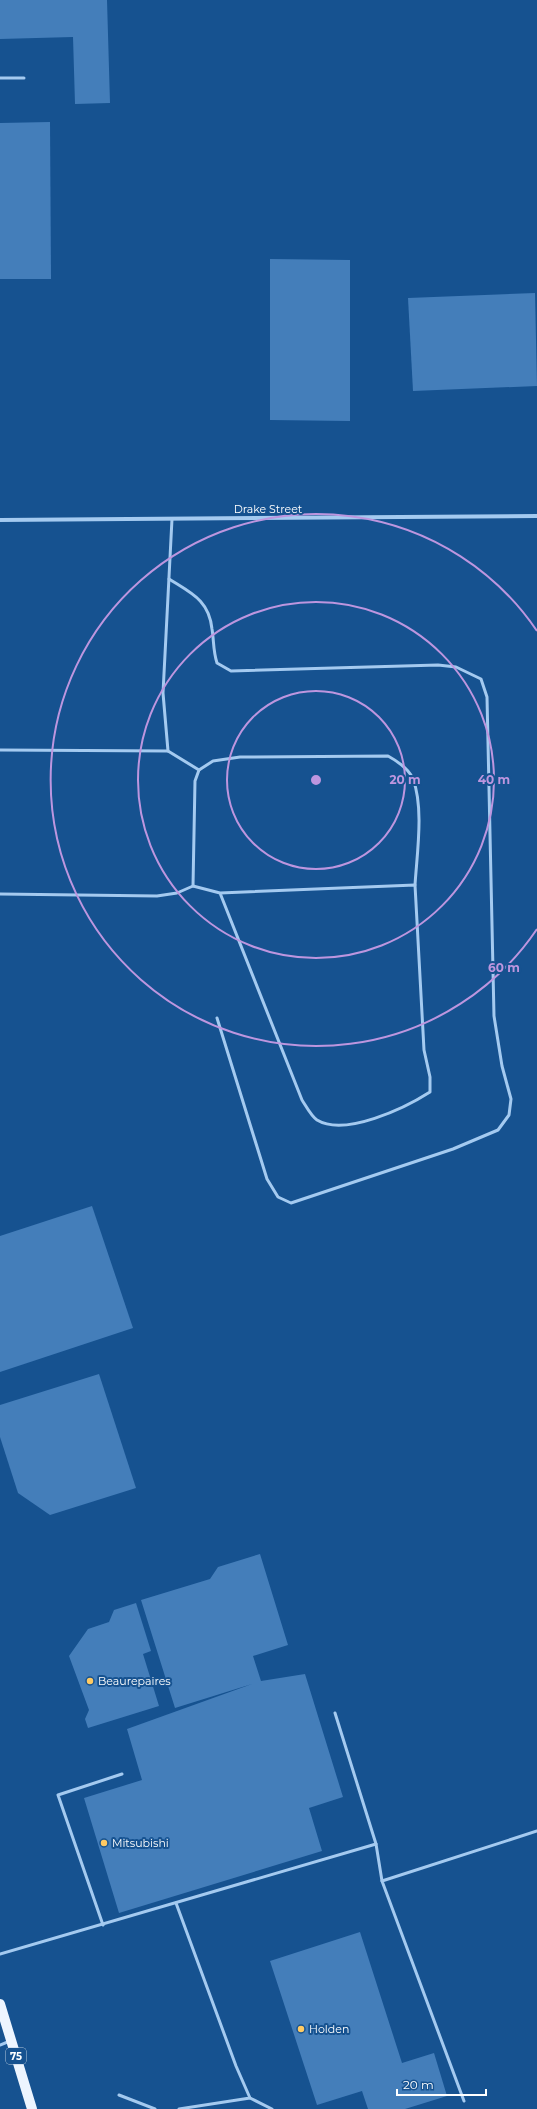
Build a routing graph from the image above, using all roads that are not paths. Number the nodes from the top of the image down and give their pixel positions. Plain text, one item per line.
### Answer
1 (0, 78) edge
2 (24, 78) dead end
3 (537, 516) edge
4 (172, 518) junction
5 (0, 520) edge
6 (169, 579) junction
7 (0, 750) edge
8 (168, 751) junction
9 (199, 770) junction
10 (415, 885) junction
11 (193, 886) junction
12 (220, 893) junction
13 (0, 894) edge
14 (217, 1018) dead end
15 (335, 1713) dead end
16 (122, 1774) dead end
17 (537, 1830) edge
18 (376, 1844) junction
19 (382, 1881) junction
20 (176, 1903) junction
21 (102, 1925) junction
22 (0, 1954) edge
23 (0, 2004) edge
24 (12, 2041) junction
25 (0, 2045) edge
26 (119, 2095) dead end
27 (250, 2098) junction
28 (464, 2101) dead end
29 (32, 2109) edge
30 (155, 2109) edge
31 (179, 2109) edge
32 (272, 2109) edge

1 - 2 lane
3 - 4 street, Drake Street
4 - 5 street, Drake Street
4 - 6 lane
6 - 8 lane
6 - 14 lane
7 - 8 lane
8 - 9 lane
9 - 10 lane
9 - 11 lane
10 - 12 lane
10 - 12 lane
11 - 12 lane
11 - 13 lane
15 - 18 lane
16 - 21 lane
17 - 19 lane
18 - 19 lane
18 - 20 lane
19 - 28 lane
20 - 21 lane
20 - 27 lane
21 - 22 lane
23 - 24 main road, 75
24 - 25 lane
24 - 29 main road, 75
26 - 30 lane
27 - 31 lane
27 - 32 lane

